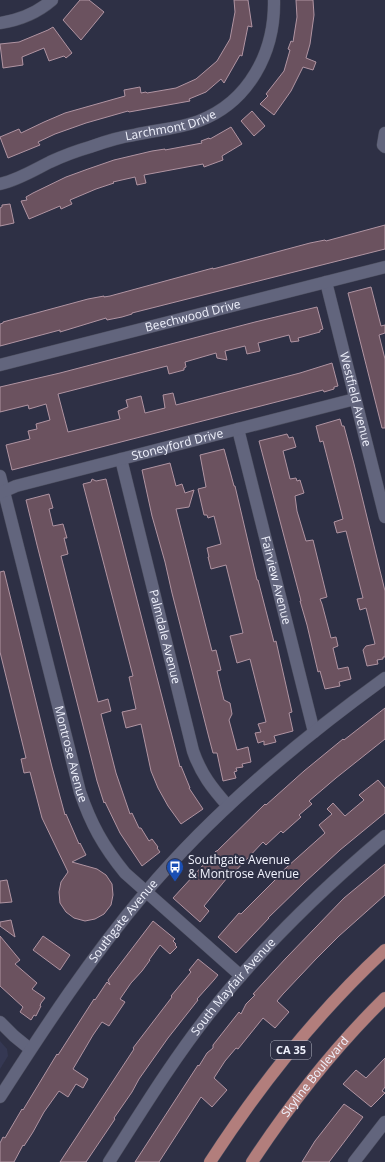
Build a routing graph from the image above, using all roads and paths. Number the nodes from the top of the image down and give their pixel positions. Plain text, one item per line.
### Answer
1 (52, 0) edge
2 (274, 0) edge
3 (0, 23) edge
4 (385, 133) edge
5 (385, 147) edge
6 (0, 184) edge
7 (385, 267) edge
8 (326, 282) junction
9 (0, 365) edge
10 (355, 399) junction
11 (238, 429) junction
12 (121, 459) junction
13 (0, 476) edge
14 (2, 492) edge
15 (385, 517) edge
16 (385, 678) edge
17 (314, 732) junction
18 (228, 806) junction
19 (385, 836) edge
20 (146, 892) junction
21 (385, 950) edge
22 (241, 976) junction
23 (385, 998) edge
24 (0, 1022) edge
25 (30, 1050) junction
26 (0, 1097) edge
27 (385, 1122) edge
28 (109, 1162) edge
29 (210, 1162) edge
30 (252, 1162) edge
31 (354, 1162) edge

1 - 3 street
2 - 6 street, Larchmont Drive
4 - 5 street
7 - 8 street, Beechwood Drive
8 - 9 street, Beechwood Drive
8 - 10 street, Westfield Avenue
10 - 11 street, Stoneyford Drive
10 - 15 street, Westfield Avenue
11 - 12 street, Stoneyford Drive
11 - 17 street, Fairview Avenue
12 - 14 street, Stoneyford Drive
12 - 18 street, Palmdale Avenue
13 - 14 street, Montrose Avenue
14 - 20 street, Montrose Avenue
16 - 17 street, Southgate Avenue
17 - 18 street, Southgate Avenue
18 - 20 street, Southgate Avenue
19 - 22 street, South Mayfair Avenue
20 - 22 street, Montrose Avenue
20 - 25 street, Southgate Avenue
21 - 29 main road, CA 35
22 - 28 street, South Mayfair Avenue
23 - 30 main road, Skyline Boulevard / CA 35
24 - 25 street
25 - 26 street, Southgate Avenue
27 - 31 street

